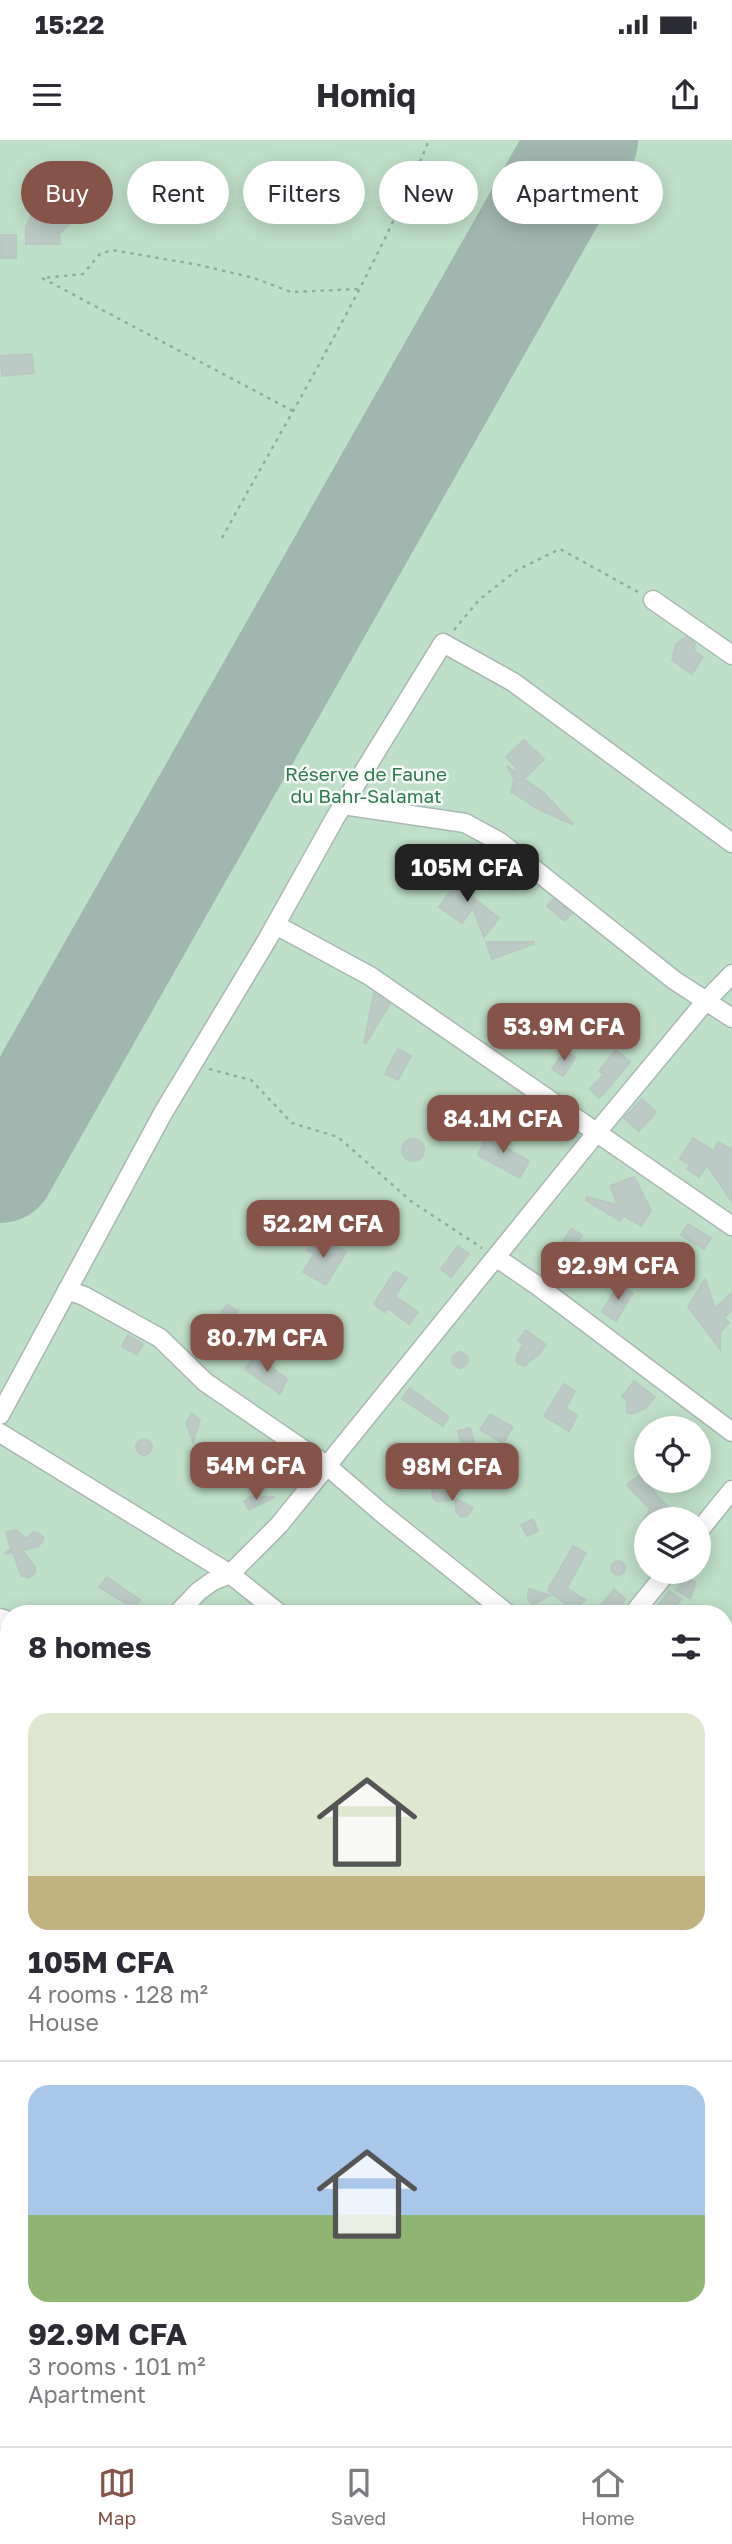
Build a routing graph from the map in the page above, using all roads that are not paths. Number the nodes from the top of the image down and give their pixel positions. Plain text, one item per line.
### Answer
1 (653, 600) road end
2 (732, 655) edge
3 (343, 806) junction
4 (732, 843) edge
5 (276, 925) junction
6 (732, 974) edge
7 (705, 1002) junction
8 (732, 1018) edge
9 (597, 1132) junction
10 (732, 1226) edge
11 (497, 1258) junction
12 (67, 1290) junction
13 (0, 1415) edge
14 (732, 1432) edge
15 (0, 1433) edge
16 (326, 1465) junction
17 (732, 1490) edge
18 (711, 1516) edge
19 (230, 1574) junction
20 (657, 1584) edge
21 (186, 1605) edge
22 (269, 1605) edge
23 (497, 1605) edge
24 (640, 1605) edge

1 - 2 street
3 - 4 street
3 - 5 street
3 - 7 street
5 - 9 street
5 - 12 street
6 - 7 street
7 - 8 street
7 - 9 street
9 - 10 street
9 - 11 street
11 - 14 street
11 - 16 street
12 - 13 street
12 - 16 street
15 - 19 street
16 - 19 street
16 - 23 street
17 - 18 street
19 - 21 street
19 - 22 street
20 - 24 street

